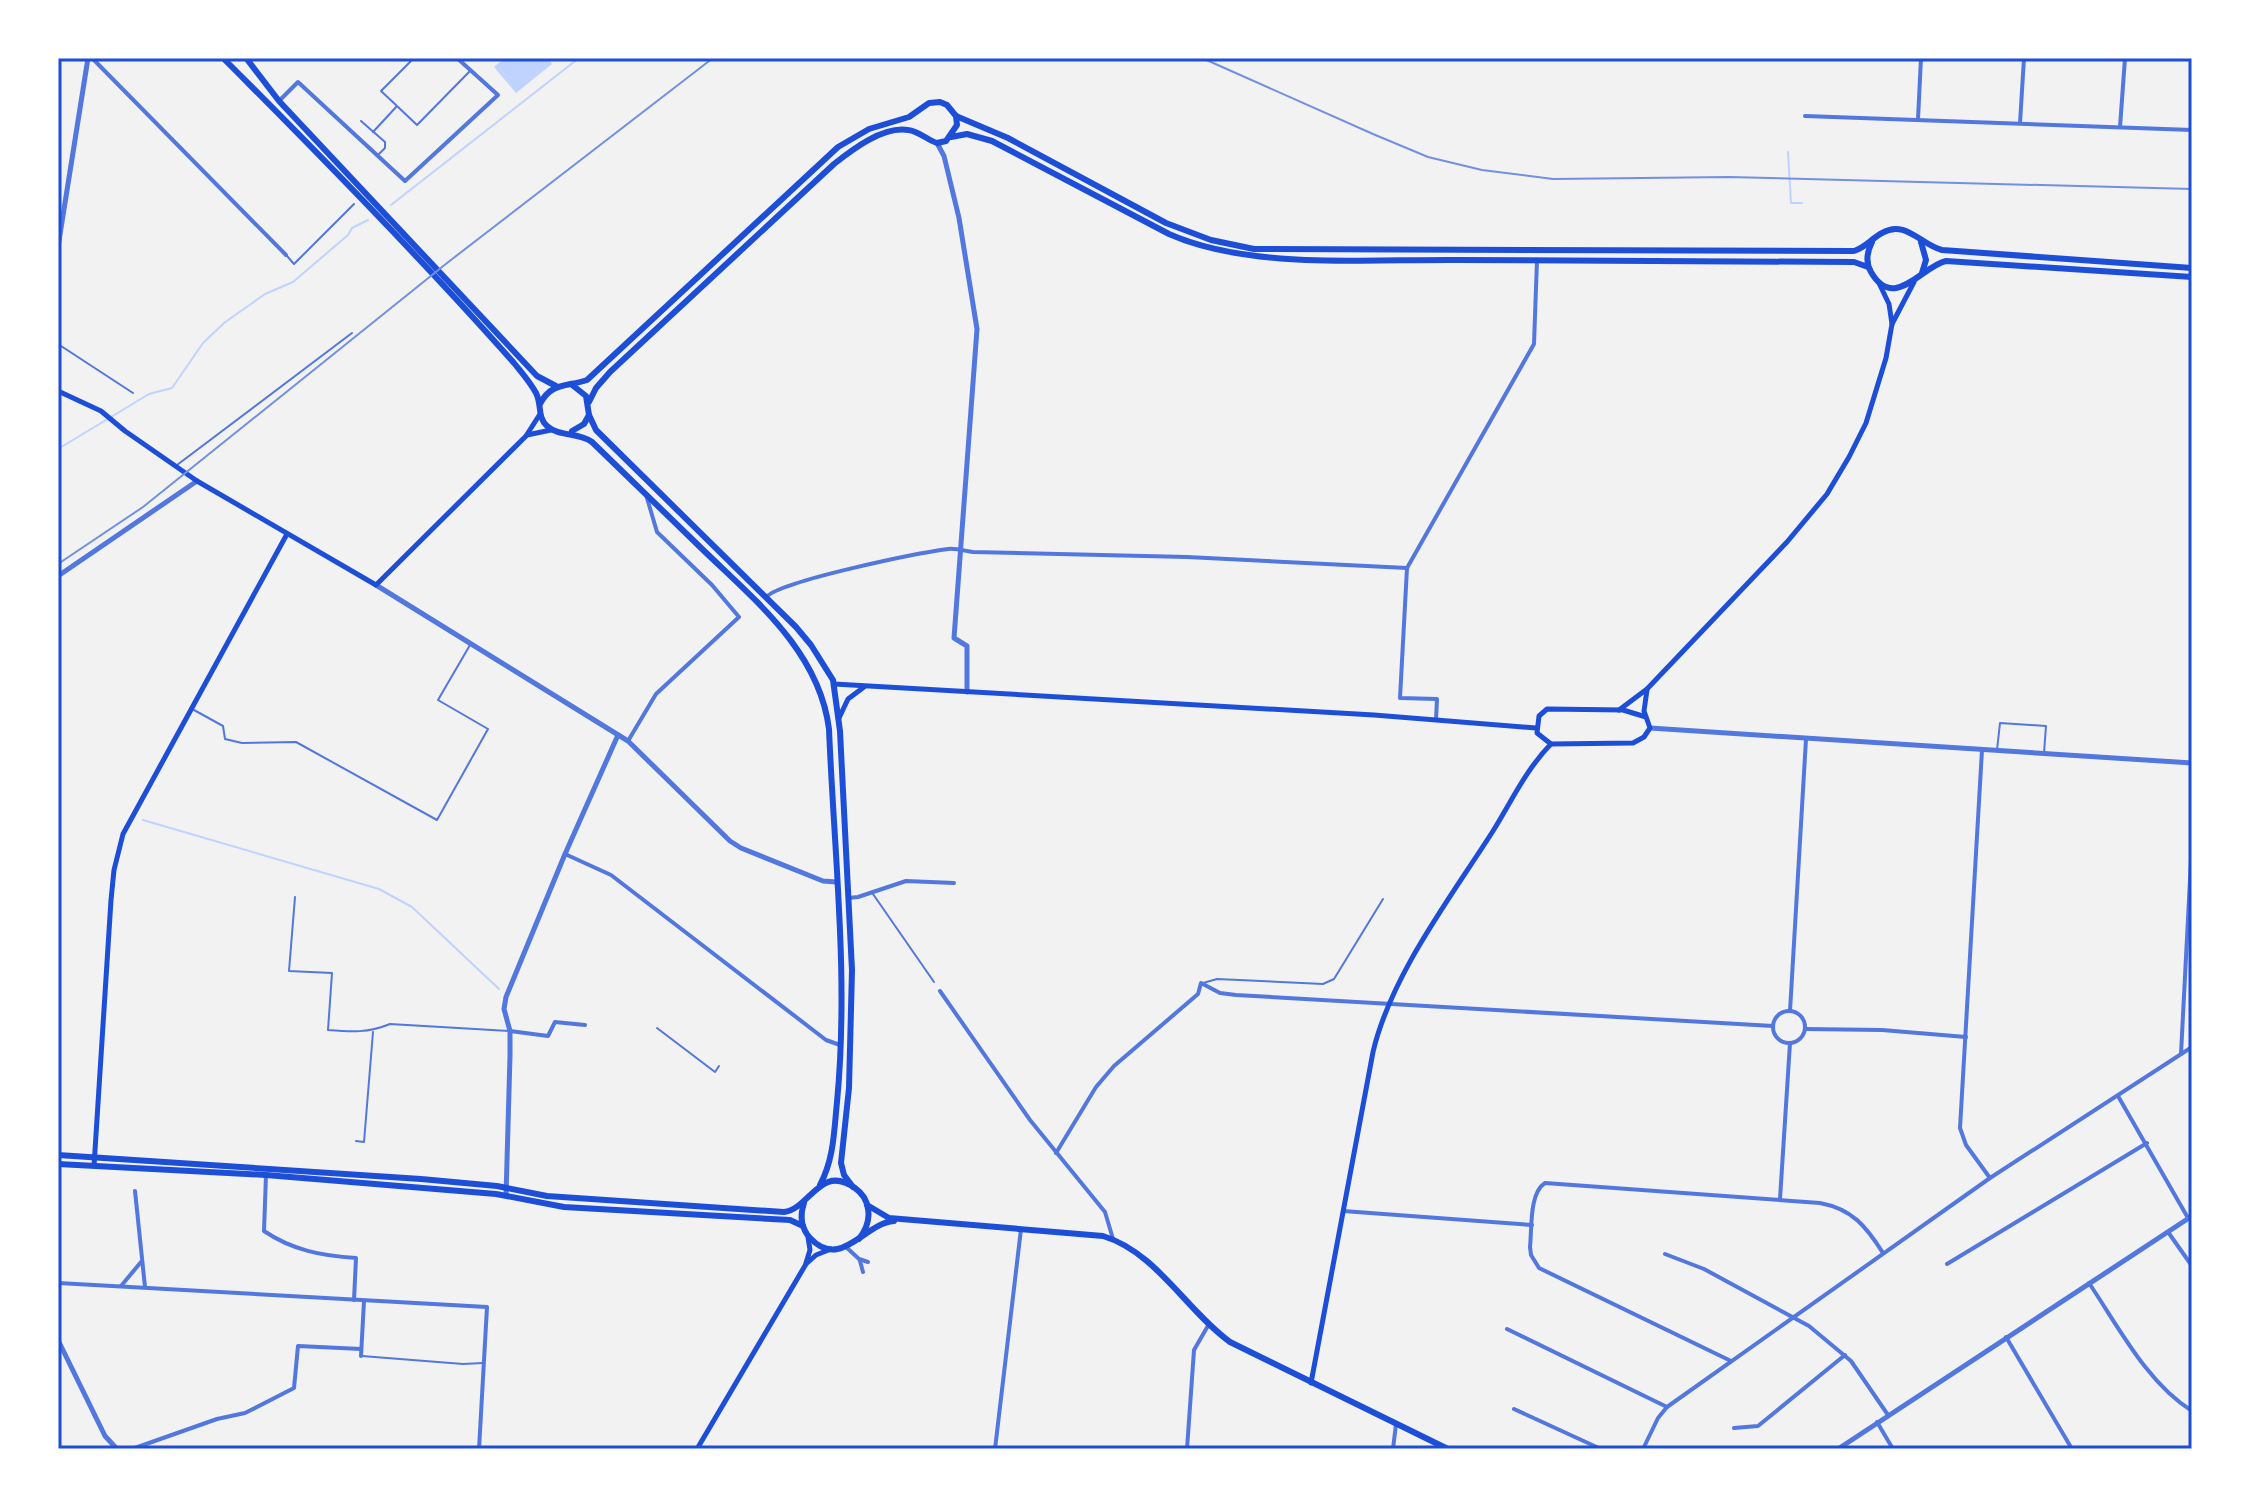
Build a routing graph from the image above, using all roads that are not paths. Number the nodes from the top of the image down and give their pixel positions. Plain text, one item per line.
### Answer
1 (90, 58) edge
2 (223, 58) edge
3 (246, 58) edge
4 (414, 58) edge
5 (457, 58) edge
6 (1921, 58) edge
7 (2024, 58) edge
8 (2125, 58) edge
9 (471, 70) junction
10 (279, 101) junction
11 (397, 106) junction
12 (921, 110) junction
13 (956, 116) junction
14 (1805, 116) dead end
15 (918, 118) dead end
16 (1918, 120) junction
17 (361, 121) dead end
18 (2020, 123) junction
19 (2120, 127) junction
20 (918, 128) dead end
21 (2192, 130) edge
22 (373, 132) junction
23 (924, 137) junction
24 (948, 139) junction
25 (937, 143) junction
26 (378, 155) junction
27 (944, 156) junction
28 (780, 200) junction
29 (354, 204) dead end
30 (784, 210) junction
31 (1193, 234) junction
32 (1919, 239) junction
33 (1184, 241) junction
34 (1872, 242) junction
35 (58, 247) edge
36 (286, 255) joint
37 (1537, 260) junction
38 (1868, 267) junction
39 (2192, 268) edge
40 (1922, 274) junction
41 (2192, 277) edge
42 (1877, 280) junction
43 (1914, 282) junction
44 (1892, 324) junction
45 (352, 333) dead end
46 (58, 344) edge
47 (571, 384) junction
48 (556, 386) junction
49 (58, 391) edge
50 (133, 393) dead end
51 (589, 403) junction
52 (540, 404) junction
53 (540, 414) junction
54 (589, 415) junction
55 (551, 430) junction
56 (570, 432) junction
57 (526, 436) junction
58 (176, 465) junction
59 (197, 481) junction
60 (644, 492) junction
61 (287, 534) junction
62 (962, 550) junction
63 (1407, 568) junction
64 (58, 576) edge
65 (376, 585) junction
66 (766, 598) junction
67 (471, 643) junction
68 (834, 684) junction
69 (865, 686) junction
70 (820, 689) junction
71 (1647, 689) junction
72 (967, 692) junction
73 (192, 710) junction
74 (1619, 710) junction
75 (1646, 717) junction
76 (839, 718) junction
77 (1436, 720) junction
78 (1536, 728) junction
79 (1650, 728) junction
80 (618, 735) junction
81 (1806, 739) junction
82 (628, 741) junction
83 (1551, 744) junction
84 (1982, 750) junction
85 (1996, 751) junction
86 (2044, 754) junction
87 (2192, 763) edge
88 (2192, 841) edge
89 (565, 854) junction
90 (836, 882) junction
91 (954, 883) dead end
92 (872, 893) junction
93 (295, 897) dead end
94 (848, 898) junction
95 (1383, 899) dead end
96 (934, 982) dead end
97 (1201, 983) junction
98 (940, 991) dead end
99 (1389, 1004) junction
100 (1790, 1011) junction
101 (585, 1025) dead end
102 (1773, 1026) junction
103 (657, 1028) dead end
104 (1805, 1029) junction
105 (373, 1031) junction
106 (510, 1031) junction
107 (1966, 1037) junction
108 (1790, 1043) junction
109 (841, 1045) junction
110 (2192, 1047) edge
111 (2181, 1054) junction
112 (719, 1066) dead end
113 (2118, 1096) junction
114 (356, 1141) dead end
115 (2147, 1143) junction
116 (1056, 1153) junction
117 (58, 1155) edge
118 (94, 1162) junction
119 (58, 1164) edge
120 (266, 1175) junction
121 (1990, 1178) junction
122 (820, 1185) junction
123 (853, 1187) junction
124 (135, 1191) dead end
125 (506, 1192) junction
126 (1780, 1199) junction
127 (805, 1201) junction
128 (867, 1205) junction
129 (1343, 1211) junction
130 (2190, 1217) edge
131 (909, 1220) junction
132 (1533, 1225) junction
133 (803, 1226) junction
134 (1021, 1229) junction
135 (2167, 1232) junction
136 (808, 1236) junction
137 (859, 1239) junction
138 (1113, 1239) junction
139 (846, 1247) junction
140 (832, 1249) junction
141 (1883, 1253) junction
142 (1665, 1254) dead end
143 (859, 1259) junction
144 (143, 1260) junction
145 (868, 1262) dead end
146 (806, 1264) junction
147 (1947, 1264) dead end
148 (2192, 1266) edge
149 (863, 1272) dead end
150 (58, 1283) edge
151 (2089, 1283) junction
152 (121, 1286) junction
153 (145, 1287) junction
154 (354, 1300) junction
155 (364, 1301) junction
156 (1793, 1317) junction
157 (1209, 1324) junction
158 (1507, 1329) dead end
159 (2006, 1337) junction
160 (58, 1340) edge
161 (361, 1349) junction
162 (1845, 1355) junction
163 (361, 1356) joint
164 (1731, 1361) junction
165 (483, 1363) junction
166 (1311, 1383) junction
167 (1667, 1407) junction
168 (1514, 1409) dead end
169 (2192, 1411) edge
170 (1888, 1415) junction
171 (1877, 1422) junction
172 (1396, 1424) junction
173 (1734, 1428) dead end
174 (117, 1449) edge
175 (132, 1449) edge
176 (479, 1449) edge
177 (697, 1449) edge
178 (995, 1449) edge
179 (1187, 1449) edge
180 (1393, 1449) edge
181 (1448, 1449) edge
182 (1601, 1449) edge
183 (1643, 1449) edge
184 (1838, 1449) edge
185 (1893, 1449) edge
186 (2072, 1449) edge

1 - 35 street
1 - 36 street
2 - 52 main road
3 - 10 main road
4 - 11 lane
5 - 9 street
6 - 16 street
7 - 18 street
8 - 19 street
9 - 11 lane
9 - 26 street
10 - 26 street
10 - 48 main road
11 - 22 lane
12 - 13 main road
12 - 15 main road
12 - 28 main road
13 - 24 main road
13 - 31 main road
14 - 16 street
16 - 18 street
17 - 22 lane
18 - 19 street
19 - 21 street
20 - 23 main road
22 - 26 lane
23 - 25 main road
23 - 30 main road
24 - 25 main road
24 - 27 street
24 - 33 main road
25 - 27 street
27 - 62 street
28 - 30 main road
28 - 47 main road
29 - 36 lane
30 - 51 main road
31 - 33 street
31 - 34 main road
32 - 34 main road
32 - 39 main road
32 - 40 main road
33 - 37 main road
34 - 38 main road
37 - 38 main road
37 - 63 street
38 - 42 main road
40 - 41 main road
40 - 43 main road
42 - 43 main road
42 - 44 main road
43 - 44 main road
44 - 71 main road
45 - 58 lane
46 - 50 lane
47 - 48 main road
47 - 51 main road
48 - 52 main road
49 - 58 main road
51 - 54 main road
52 - 53 main road
53 - 55 main road
53 - 57 main road
54 - 56 main road
54 - 66 main road
55 - 56 main road
55 - 57 main road
56 - 60 main road
57 - 65 main road
58 - 59 main road
59 - 61 main road
59 - 64 street
60 - 70 main road
60 - 82 street
61 - 65 main road
61 - 73 main road
62 - 63 street
62 - 66 street
62 - 72 street
63 - 77 street
65 - 67 street
66 - 68 main road
67 - 73 lane
67 - 80 street
68 - 69 main road
68 - 70 main road
68 - 76 main road
69 - 72 main road
69 - 76 main road
70 - 90 main road
71 - 74 main road
71 - 75 main road
72 - 77 main road
73 - 118 main road
74 - 75 main road
74 - 78 main road
75 - 79 main road
76 - 94 main road
77 - 78 main road
78 - 83 main road
79 - 81 street
79 - 83 main road
80 - 82 street
80 - 89 street
81 - 84 street
81 - 100 street
82 - 90 street
83 - 99 main road
84 - 85 street
84 - 107 street
85 - 86 street
85 - 86 lane
86 - 87 street
88 - 111 street
89 - 106 street
89 - 109 street
90 - 109 main road
91 - 92 street
92 - 94 street
92 - 96 lane
93 - 105 lane
94 - 123 main road
95 - 97 lane
97 - 99 street
97 - 116 street
98 - 116 street
99 - 102 street
99 - 129 main road
100 - 102 street
100 - 104 street
101 - 106 street
102 - 108 street
103 - 112 lane
104 - 107 street
104 - 108 street
105 - 106 lane
105 - 114 lane
106 - 125 street
107 - 121 street
108 - 126 street
109 - 122 main road
110 - 111 street
111 - 113 street
113 - 115 street
113 - 121 street
115 - 130 street
115 - 147 street
116 - 138 street
117 - 118 main road
118 - 119 main road
118 - 120 main road
118 - 125 main road
120 - 125 main road
120 - 154 street
121 - 141 street
122 - 123 main road
122 - 127 main road
123 - 128 main road
124 - 144 street
125 - 127 main road
125 - 133 main road
126 - 132 street
126 - 141 street
127 - 133 main road
128 - 131 main road
128 - 137 main road
129 - 132 street
129 - 166 main road
130 - 135 street
131 - 134 main road
131 - 137 main road
132 - 164 street
133 - 136 main road
134 - 138 main road
134 - 178 street
135 - 148 street
135 - 151 street
136 - 140 main road
136 - 146 main road
137 - 139 main road
138 - 157 main road
139 - 140 main road
139 - 143 street
140 - 146 main road
141 - 156 street
142 - 156 street
143 - 145 street
143 - 149 street
144 - 152 street
144 - 153 street
146 - 177 main road
150 - 152 street
151 - 159 street
151 - 169 street
152 - 153 street
153 - 154 street
154 - 155 street
155 - 161 street
155 - 165 street
156 - 162 street
156 - 164 street
157 - 166 main road
157 - 179 street
158 - 167 street
159 - 170 street
159 - 186 street
160 - 174 street
161 - 163 street
161 - 175 street
162 - 170 street
162 - 173 street
163 - 165 lane
164 - 167 street
165 - 176 street
166 - 172 main road
167 - 183 street
168 - 182 street
170 - 171 street
171 - 184 street
171 - 185 street
172 - 180 street
172 - 181 main road

